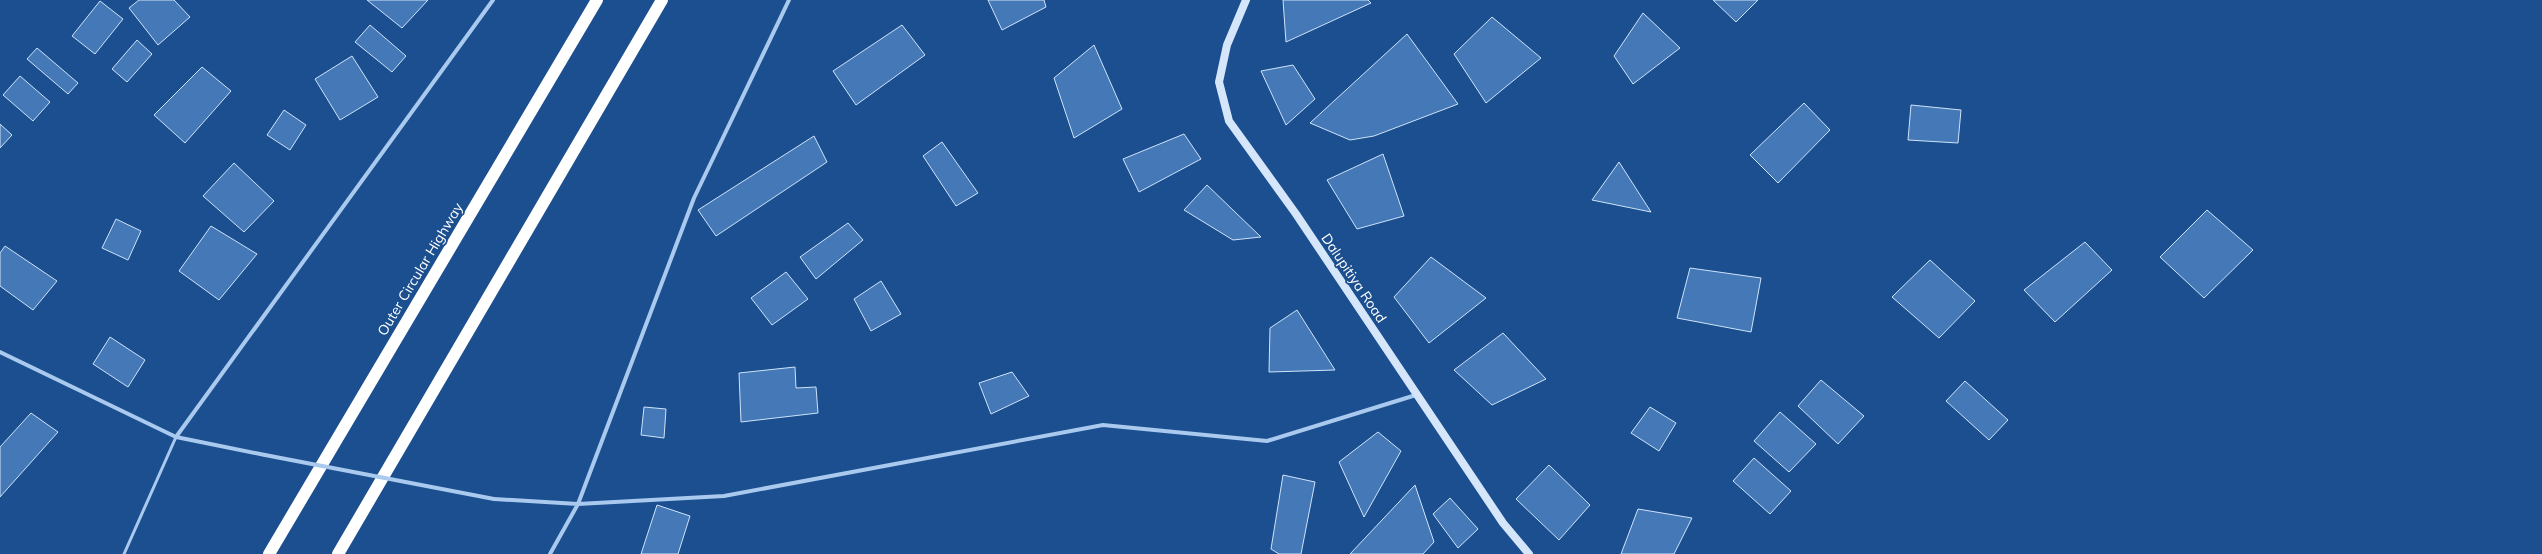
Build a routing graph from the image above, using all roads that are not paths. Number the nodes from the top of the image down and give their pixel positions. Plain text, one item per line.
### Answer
1 (493, 0) edge
2 (597, 0) edge
3 (662, 0) edge
4 (789, 0) edge
5 (1246, 0) edge
6 (0, 352) edge
7 (1417, 395) junction
8 (176, 436) junction
9 (578, 504) junction
10 (124, 554) edge
11 (269, 554) edge
12 (338, 554) edge
13 (550, 554) edge
14 (1529, 554) edge

1 - 8 street
2 - 11 highway, Outer Circular Highway
3 - 12 highway
4 - 9 street
5 - 7 street, Dalupitiya Road
6 - 8 street
7 - 9 street
7 - 14 street, Dalupitiya Road
8 - 9 street, bridge
8 - 10 lane
9 - 13 street

